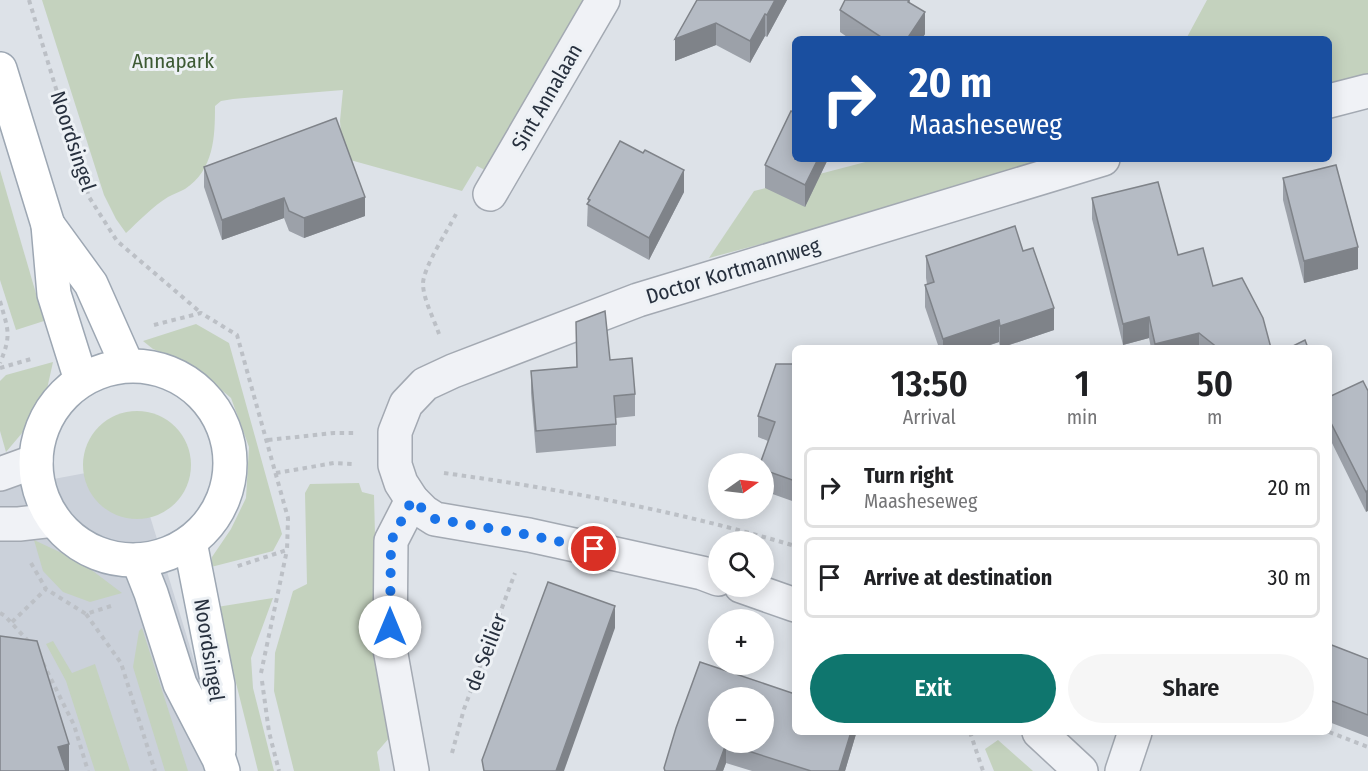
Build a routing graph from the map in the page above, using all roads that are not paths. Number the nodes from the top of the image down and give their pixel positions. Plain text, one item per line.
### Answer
1 (603, 0) edge
2 (0, 69) edge
3 (1368, 91) edge
4 (1332, 100) edge
5 (1093, 162) edge
6 (490, 194) road end
7 (48, 225) junction
8 (127, 365) junction
9 (81, 380) junction
10 (36, 462) junction
11 (0, 474) edge
12 (412, 500) junction
13 (54, 520) junction
14 (0, 524) edge
15 (190, 542) junction
16 (138, 560) junction
17 (708, 575) edge
18 (772, 597) edge
19 (792, 604) edge
20 (1042, 735) edge
21 (1134, 735) edge
22 (221, 765) edge
23 (412, 771) edge
24 (1081, 771) edge
25 (1122, 771) edge

1 - 6 street, Sint Annalaan
2 - 7 main road
3 - 4 street
5 - 12 street, Doctor Kortmannweg
7 - 8 main road
7 - 9 main road
8 - 9 main road
8 - 15 main road
9 - 10 main road
10 - 11 street
10 - 13 main road
12 - 17 street
12 - 23 street
13 - 14 street
13 - 16 main road
15 - 16 main road
15 - 22 main road, Noordsingel
16 - 22 main road, Noordsingel
18 - 19 street
20 - 24 street
21 - 25 street

